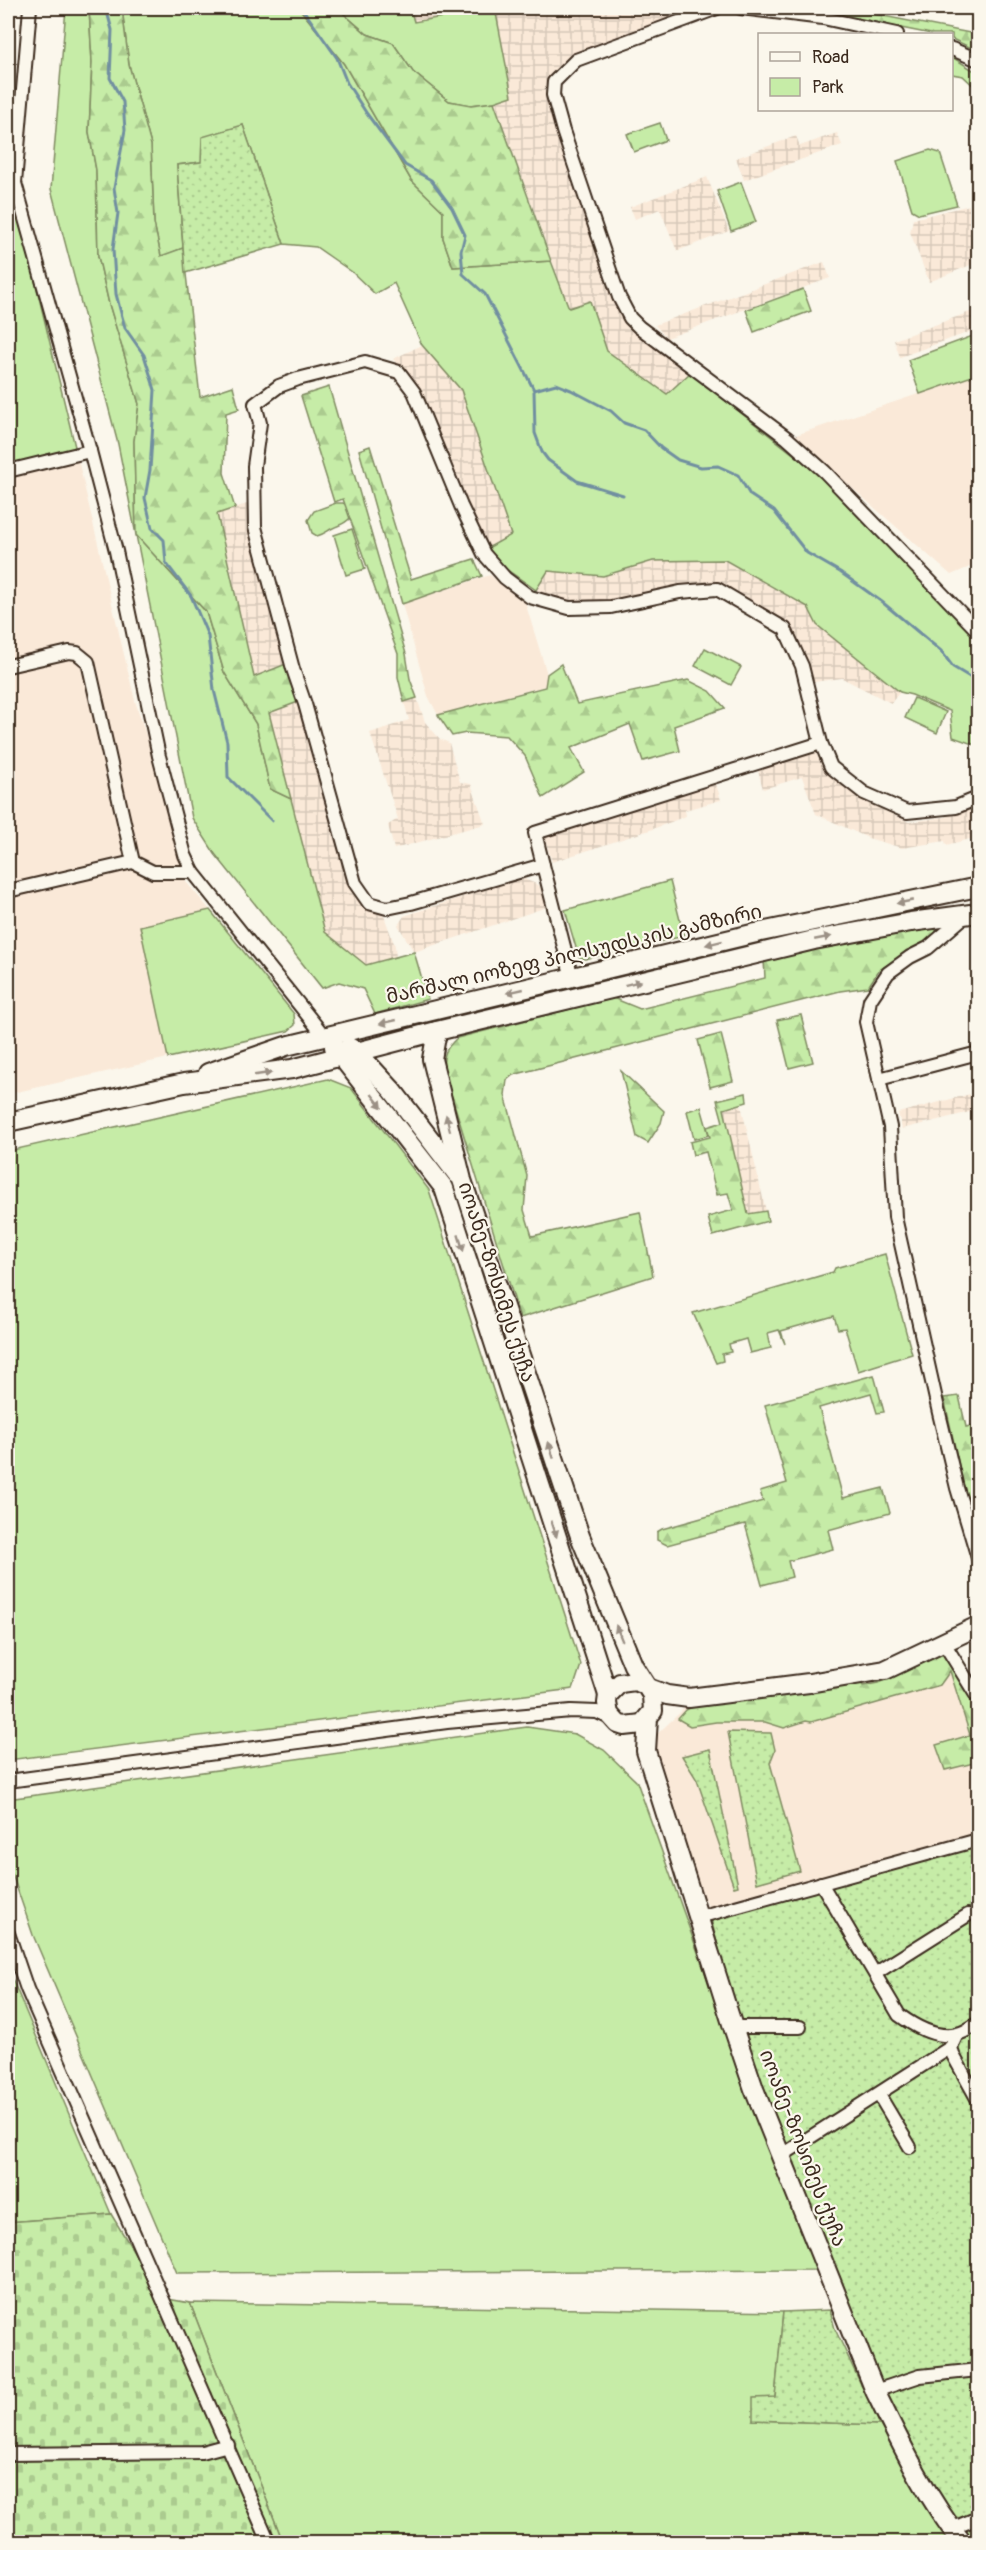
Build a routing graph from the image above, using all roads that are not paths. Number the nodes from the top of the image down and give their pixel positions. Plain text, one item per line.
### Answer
1 (30, 8) edge
2 (717, 8) edge
3 (741, 8) edge
4 (892, 33) edge
5 (953, 50) edge
6 (978, 60) edge
7 (8, 157) edge
8 (15, 183) junction
9 (90, 451) junction
10 (8, 471) edge
11 (978, 631) edge
12 (8, 666) edge
13 (821, 743) junction
14 (978, 798) edge
15 (132, 862) junction
16 (543, 865) junction
17 (193, 872) junction
18 (970, 889) edge
19 (8, 891) edge
20 (972, 914) edge
21 (572, 978) junction
22 (576, 997) junction
23 (437, 1030) junction
24 (325, 1037) junction
25 (348, 1053) junction
26 (978, 1053) edge
27 (879, 1079) junction
28 (184, 1083) junction
29 (8, 1122) edge
30 (464, 1187) junction
31 (448, 1200) junction
32 (978, 1558) edge
33 (978, 1626) edge
34 (944, 1643) junction
35 (646, 1687) junction
36 (608, 1697) junction
37 (690, 1698) junction
38 (978, 1698) edge
39 (571, 1711) junction
40 (650, 1717) junction
41 (615, 1721) junction
42 (646, 1751) junction
43 (8, 1781) edge
44 (978, 1840) edge
45 (821, 1883) junction
46 (968, 1915) dead end
47 (699, 1917) junction
48 (9, 1942) edge
49 (876, 1973) junction
50 (978, 2024) edge
51 (733, 2027) junction
52 (800, 2027) dead end
53 (957, 2034) junction
54 (951, 2047) junction
55 (879, 2095) junction
56 (978, 2100) edge
57 (910, 2147) dead end
58 (781, 2156) junction
59 (978, 2370) edge
60 (875, 2391) junction
61 (228, 2445) junction
62 (8, 2454) edge
63 (978, 2518) edge
64 (957, 2536) edge
65 (269, 2542) edge

1 - 8 street
2 - 11 street
3 - 4 street
5 - 6 street
7 - 8 street
8 - 9 street
9 - 10 street
9 - 17 street
12 - 15 street
13 - 14 street
13 - 16 street
13 - 16 street
15 - 17 street
15 - 19 street
16 - 21 street
17 - 24 street
18 - 20 street
18 -> 21 street, მარშალ იოზეფ პილსუდსკის გამზირი
22 -> 20 street, მარშალ იოზეფ პილსუდსკის გამზირი
20 - 27 street
21 - 22 street
21 -> 24 street, მარშალ იოზეფ პილსუდსკის გამზირი
22 - 23 street, მარშალ იოზეფ პილსუდსკის გამზირი
23 - 25 street, მარშალ იოზეფ პილსუდსკის გამზირი
30 -> 23 street, იოანე-ზოსიმეს ქუჩა
24 - 25 street, იოანე-ზოსიმეს ქუჩა
24 - 28 street, მარშალ იოზეფ პილსუდსკის გამზირი
28 -> 25 street, მარშალ იოზეფ პილსუდსკის გამზირი
25 - 30 street, იოანე-ზოსიმეს ქუჩა
25 -> 31 street, იოანე-ზოსიმეს ქუჩა
26 - 27 street
27 - 32 street
28 - 29 street, მარშალ იოზეფ პილსუდსკის გამზირი
30 - 31 street
35 -> 30 street, იოანე-ზოსიმეს ქუჩა
31 -> 36 street, იოანე-ზოსიმეს ქუჩა
33 - 34 street
34 - 37 street
34 - 38 street
35 - 36 street
35 - 37 street
35 - 40 street
36 - 39 street
36 - 41 street
37 - 40 street
39 - 41 street
39 - 43 street
40 - 41 street
40 - 42 street, იოანე-ზოსიმეს ქუჩა
41 - 42 street, იოანე-ზოსიმეს ქუჩა
42 - 47 street, იოანე-ზოსიმეს ქუჩა
44 - 45 street
45 - 47 street
45 - 49 street
46 - 49 street
47 - 51 street, იოანე-ზოსიმეს ქუჩა
48 - 61 street
49 - 53 street
50 - 53 street
51 - 52 street
51 - 58 street, იოანე-ზოსიმეს ქუჩა
53 - 54 street
54 - 55 street
54 - 56 street
55 - 57 street
55 - 58 street
58 - 60 street, იოანე-ზოსიმეს ქუჩა
59 - 60 street
60 - 64 street, იოანე-ზოსიმეს ქუჩა
61 - 62 street
61 - 65 street
63 - 64 street

